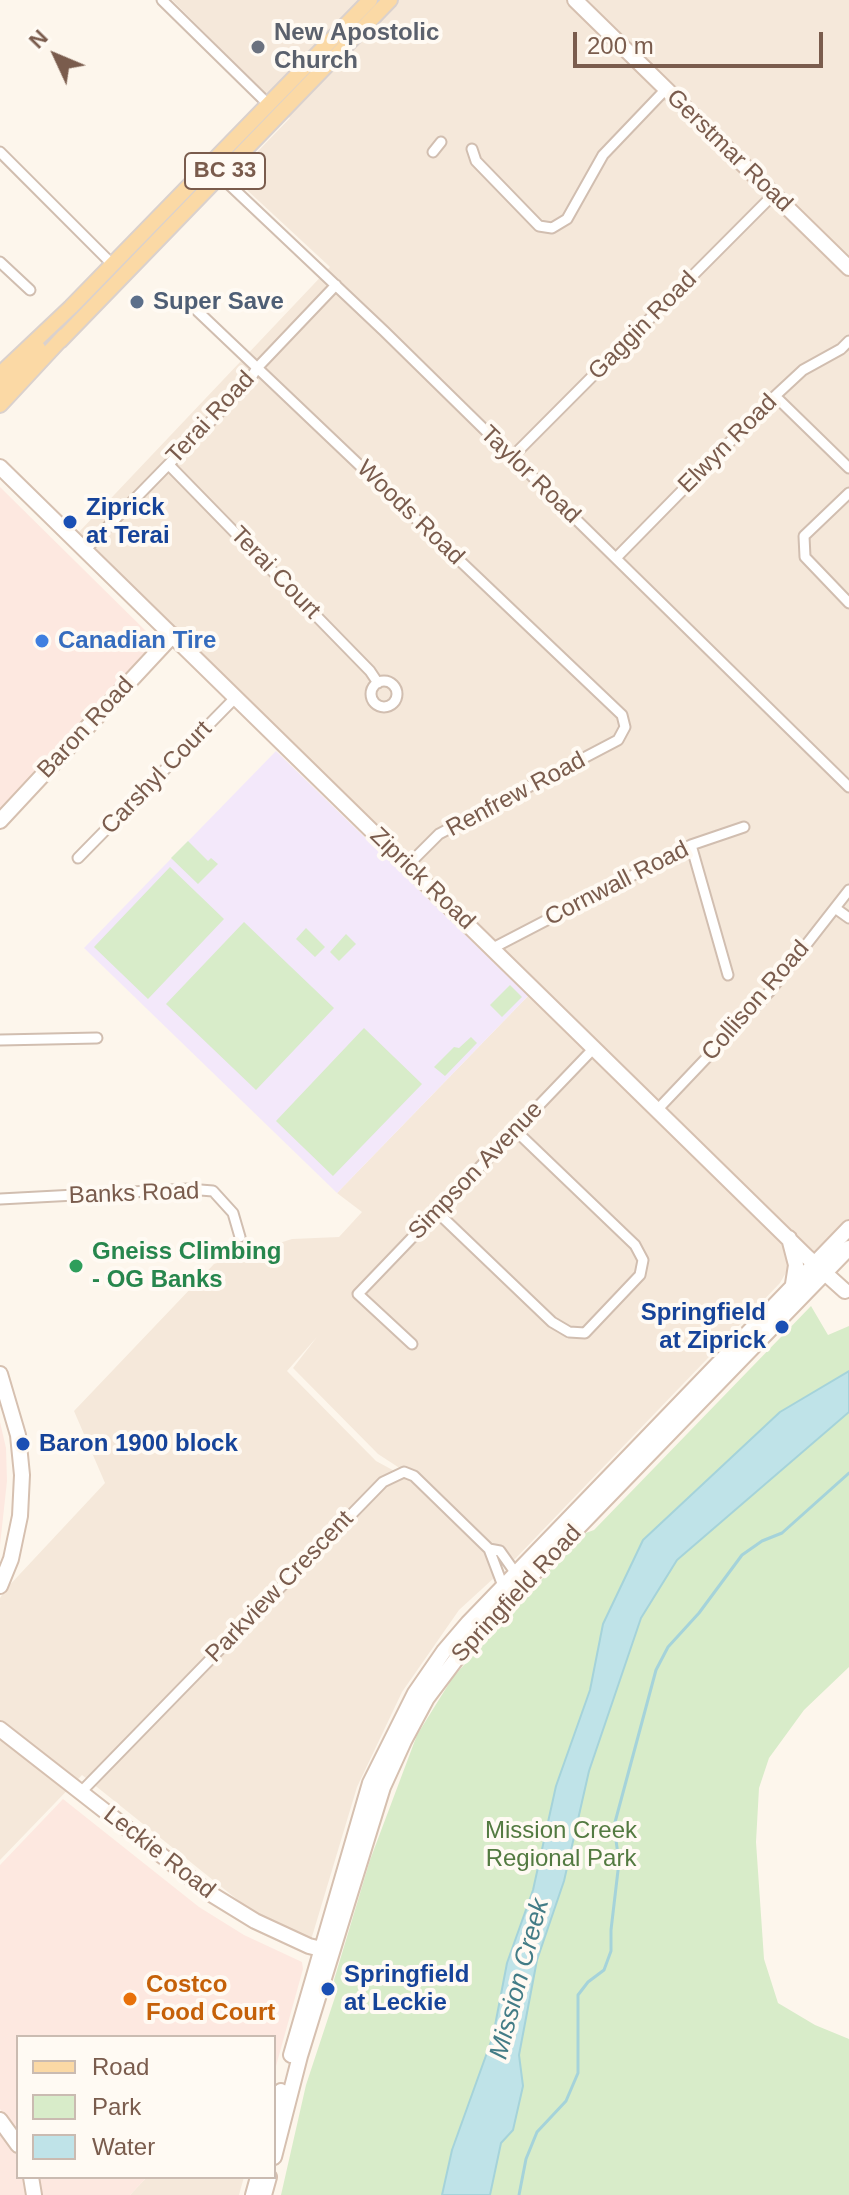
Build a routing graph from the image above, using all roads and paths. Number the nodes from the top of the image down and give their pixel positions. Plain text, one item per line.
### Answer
1 (162, 0) edge
2 (370, 0) edge
3 (390, 0) edge
4 (575, 0) edge
5 (666, 89) junction
6 (268, 104) junction
7 (441, 142) dead end
8 (472, 149) dead end
9 (0, 152) edge
10 (433, 152) dead end
11 (214, 170) junction
12 (774, 194) junction
13 (0, 262) edge
14 (112, 264) junction
15 (849, 268) edge
16 (336, 285) junction
17 (30, 290) dead end
18 (189, 303) dead end
19 (71, 307) junction
20 (60, 341) junction
21 (849, 341) edge
22 (257, 368) junction
23 (1, 373) edge
24 (0, 390) edge
25 (775, 396) junction
26 (0, 405) edge
27 (512, 457) junction
28 (169, 465) junction
29 (0, 467) edge
30 (849, 468) edge
31 (849, 493) edge
32 (85, 550) junction
33 (616, 558) junction
34 (849, 603) edge
35 (173, 635) junction
36 (378, 683) dead end
37 (236, 697) junction
38 (625, 727) joint
39 (849, 787) edge
40 (0, 821) edge
41 (744, 827) dead end
42 (691, 845) junction
43 (78, 858) dead end
44 (408, 865) junction
45 (849, 890) edge
46 (835, 908) junction
47 (849, 918) edge
48 (493, 948) junction
49 (728, 975) dead end
50 (97, 1038) dead end
51 (0, 1040) edge
52 (595, 1047) junction
53 (658, 1109) junction
54 (515, 1130) junction
55 (0, 1199) edge
56 (437, 1212) junction
57 (849, 1228) edge
58 (788, 1236) junction
59 (240, 1237) dead end
60 (849, 1248) edge
61 (820, 1268) junction
62 (791, 1288) junction
63 (845, 1291) dead end
64 (412, 1344) dead end
65 (0, 1374) edge
66 (489, 1549) junction
67 (519, 1579) junction
68 (0, 1586) edge
69 (503, 1586) junction
70 (0, 1729) edge
71 (81, 1792) junction
72 (327, 1950) junction
73 (276, 2112) edge
74 (0, 2120) edge
75 (16, 2142) edge
76 (276, 2149) edge

1 - 6 street
2 - 6 main road, BC 33
3 - 11 main road, BC 33
4 - 5 main road, Gerstmar Road
5 - 8 street
5 - 12 main road, Gerstmar Road
6 - 11 main road, BC 33
7 - 10 street
9 - 14 street
11 - 14 main road, BC 33
11 - 16 street, Taylor Road
11 - 20 main road, BC 33
12 - 15 main road, Gerstmar Road
12 - 27 street, Gaggin Road
13 - 17 street
14 - 19 main road, BC 33
14 - 20 main road, BC 33
16 - 22 street, Terai Road
16 - 27 street, Taylor Road
18 - 22 street, Woods Road
19 - 23 main road, BC 33
19 - 24 main road
20 - 26 main road, BC 33
21 - 25 street, Elwyn Road
22 - 28 street, Terai Road
22 - 38 street, Woods Road
25 - 30 street
25 - 33 street, Elwyn Road
27 - 33 street, Taylor Road
28 - 32 street, Terai Road
28 - 36 street, Terai Court
29 - 32 main road, Ziprick Road
31 - 34 street
32 - 35 main road, Ziprick Road
33 - 39 street, Taylor Road
35 - 37 main road, Ziprick Road
35 - 40 main road, Baron Road
37 - 43 street, Carshyl Court
37 - 44 main road, Ziprick Road
38 - 44 street, Renfrew Road
41 - 42 street, Cornwall Road
42 - 48 street, Cornwall Road
42 - 49 street
44 - 48 main road, Ziprick Road
45 - 46 street, Collison Road
46 - 47 street
46 - 53 street, Collison Road
48 - 52 main road, Ziprick Road
50 - 51 street
52 - 53 main road, Ziprick Road
52 - 54 street, Simpson Avenue
53 - 58 main road, Ziprick Road
54 - 56 street, Simpson Avenue
54 - 56 street
55 - 59 street, Banks Road
56 - 64 street, Simpson Avenue
57 - 61 main road, Springfield Road
58 - 61 main road, Ziprick Road
58 - 62 main road
60 - 61 main road, Springfield Road
61 - 62 main road, Springfield Road
61 - 63 main road, Ziprick Road
61 - 67 main road, Springfield Road
62 - 67 main road, Springfield Road
65 - 68 main road
66 - 67 street, Parkview Crescent
66 - 69 street, Parkview Crescent
66 - 71 street, Parkview Crescent
67 - 69 main road, Springfield Road
67 - 72 main road, Springfield Road
69 - 72 main road, Springfield Road
70 - 71 main road, Leckie Road
71 - 72 main road, Leckie Road
72 - 73 main road, Springfield Road
72 - 76 main road, Springfield Road
74 - 75 main road

